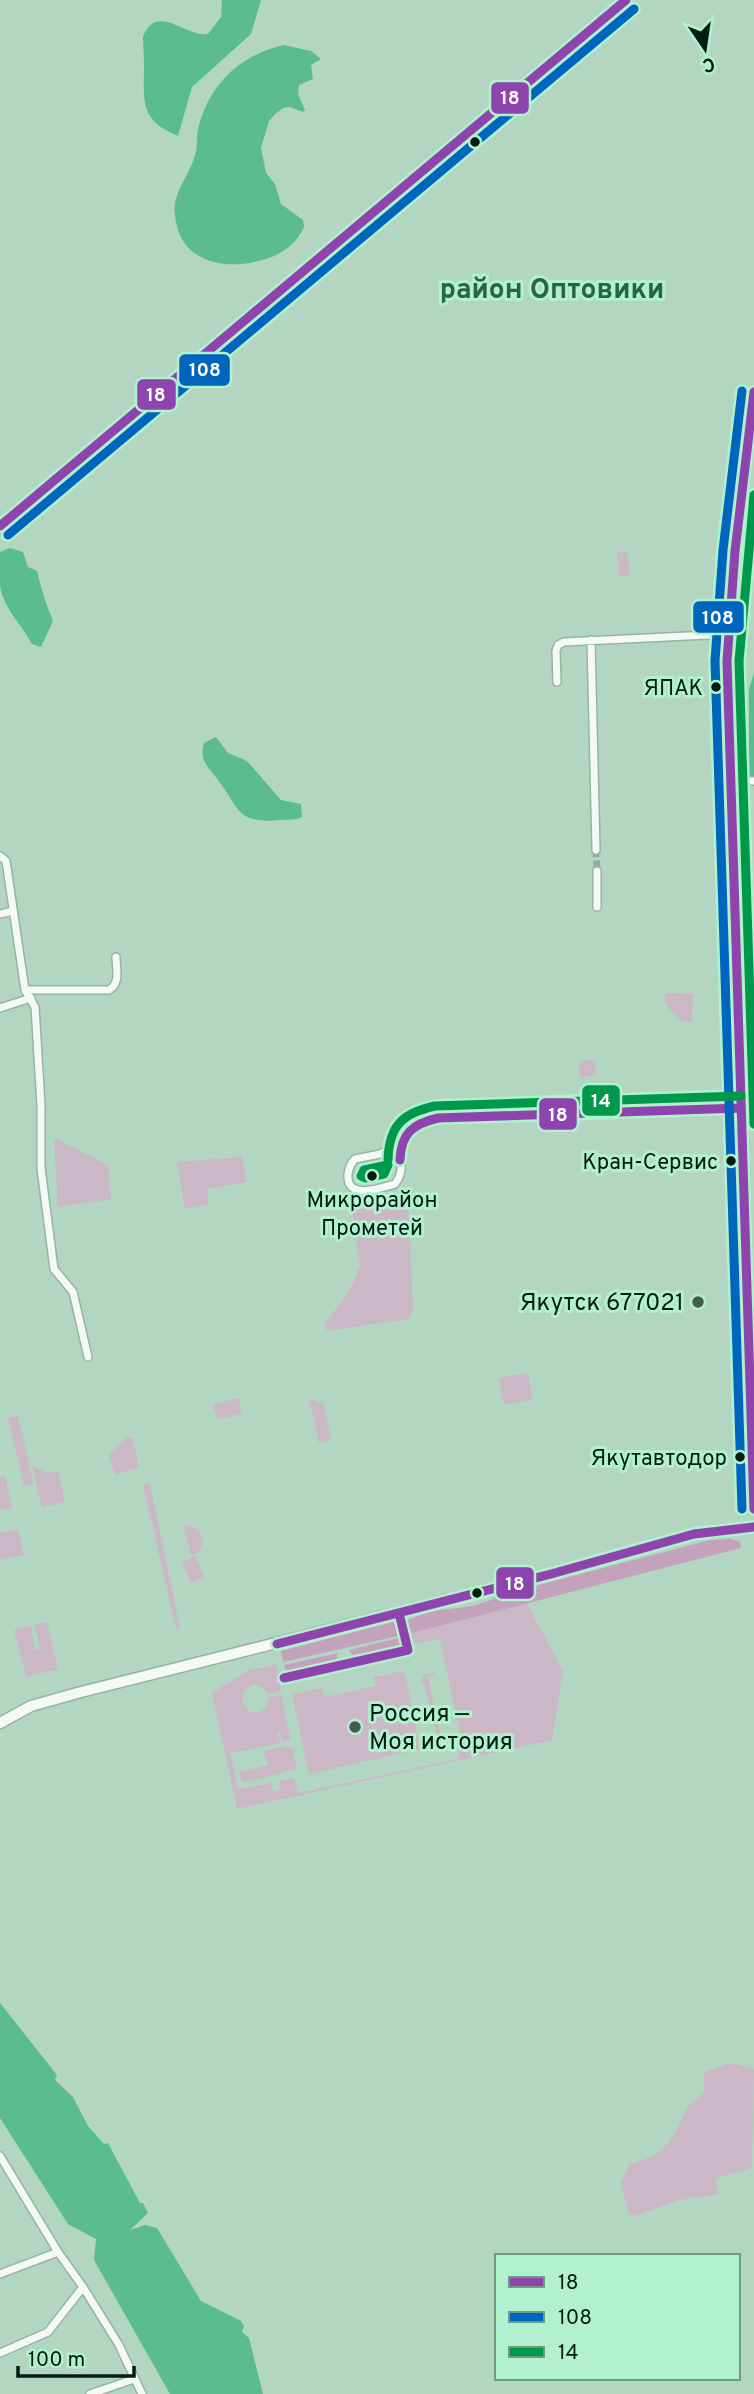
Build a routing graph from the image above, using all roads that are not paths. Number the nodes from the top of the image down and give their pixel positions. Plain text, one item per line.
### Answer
1 (626, 0) edge
2 (754, 392) edge
3 (0, 526) edge
4 (728, 634) junction
5 (590, 640) junction
6 (557, 682) dead end
7 (730, 781) junction
8 (754, 781) edge
9 (596, 850) tunnel mouth
10 (0, 856) edge
11 (597, 871) tunnel mouth
12 (597, 907) dead end
13 (13, 911) junction
14 (0, 914) edge
15 (735, 920) junction
16 (754, 921) edge
17 (116, 957) dead end
18 (25, 990) junction
19 (31, 998) junction
20 (0, 1008) edge
21 (754, 1031) edge
22 (739, 1033) junction
23 (741, 1108) junction
24 (407, 1131) junction
25 (382, 1153) junction
26 (400, 1160) junction
27 (88, 1357) dead end
28 (754, 1508) edge
29 (754, 1527) edge
30 (0, 1723) edge
31 (0, 2156) edge
32 (58, 2252) junction
33 (0, 2274) edge
34 (83, 2287) junction
35 (0, 2353) edge
36 (134, 2379) junction
37 (90, 2394) edge
38 (142, 2394) edge

1 - 3 main road
2 - 4 main road
4 - 5 street
4 - 7 main road
5 - 6 street
5 - 9 street
7 - 8 street
7 - 15 main road
10 - 13 street
11 - 12 street
13 - 14 street
13 - 18 street
15 - 16 street
15 - 22 main road
17 - 18 street
18 - 19 street
19 - 20 street
19 - 27 street
21 - 22 street
22 - 23 main road
23 - 24 street
23 - 28 main road
24 - 25 street
24 - 26 street
25 - 26 street
25 - 26 street
29 - 30 main road
31 - 32 street
32 - 33 street
32 - 34 street
34 - 35 street
34 - 36 street
36 - 37 street
36 - 38 street

